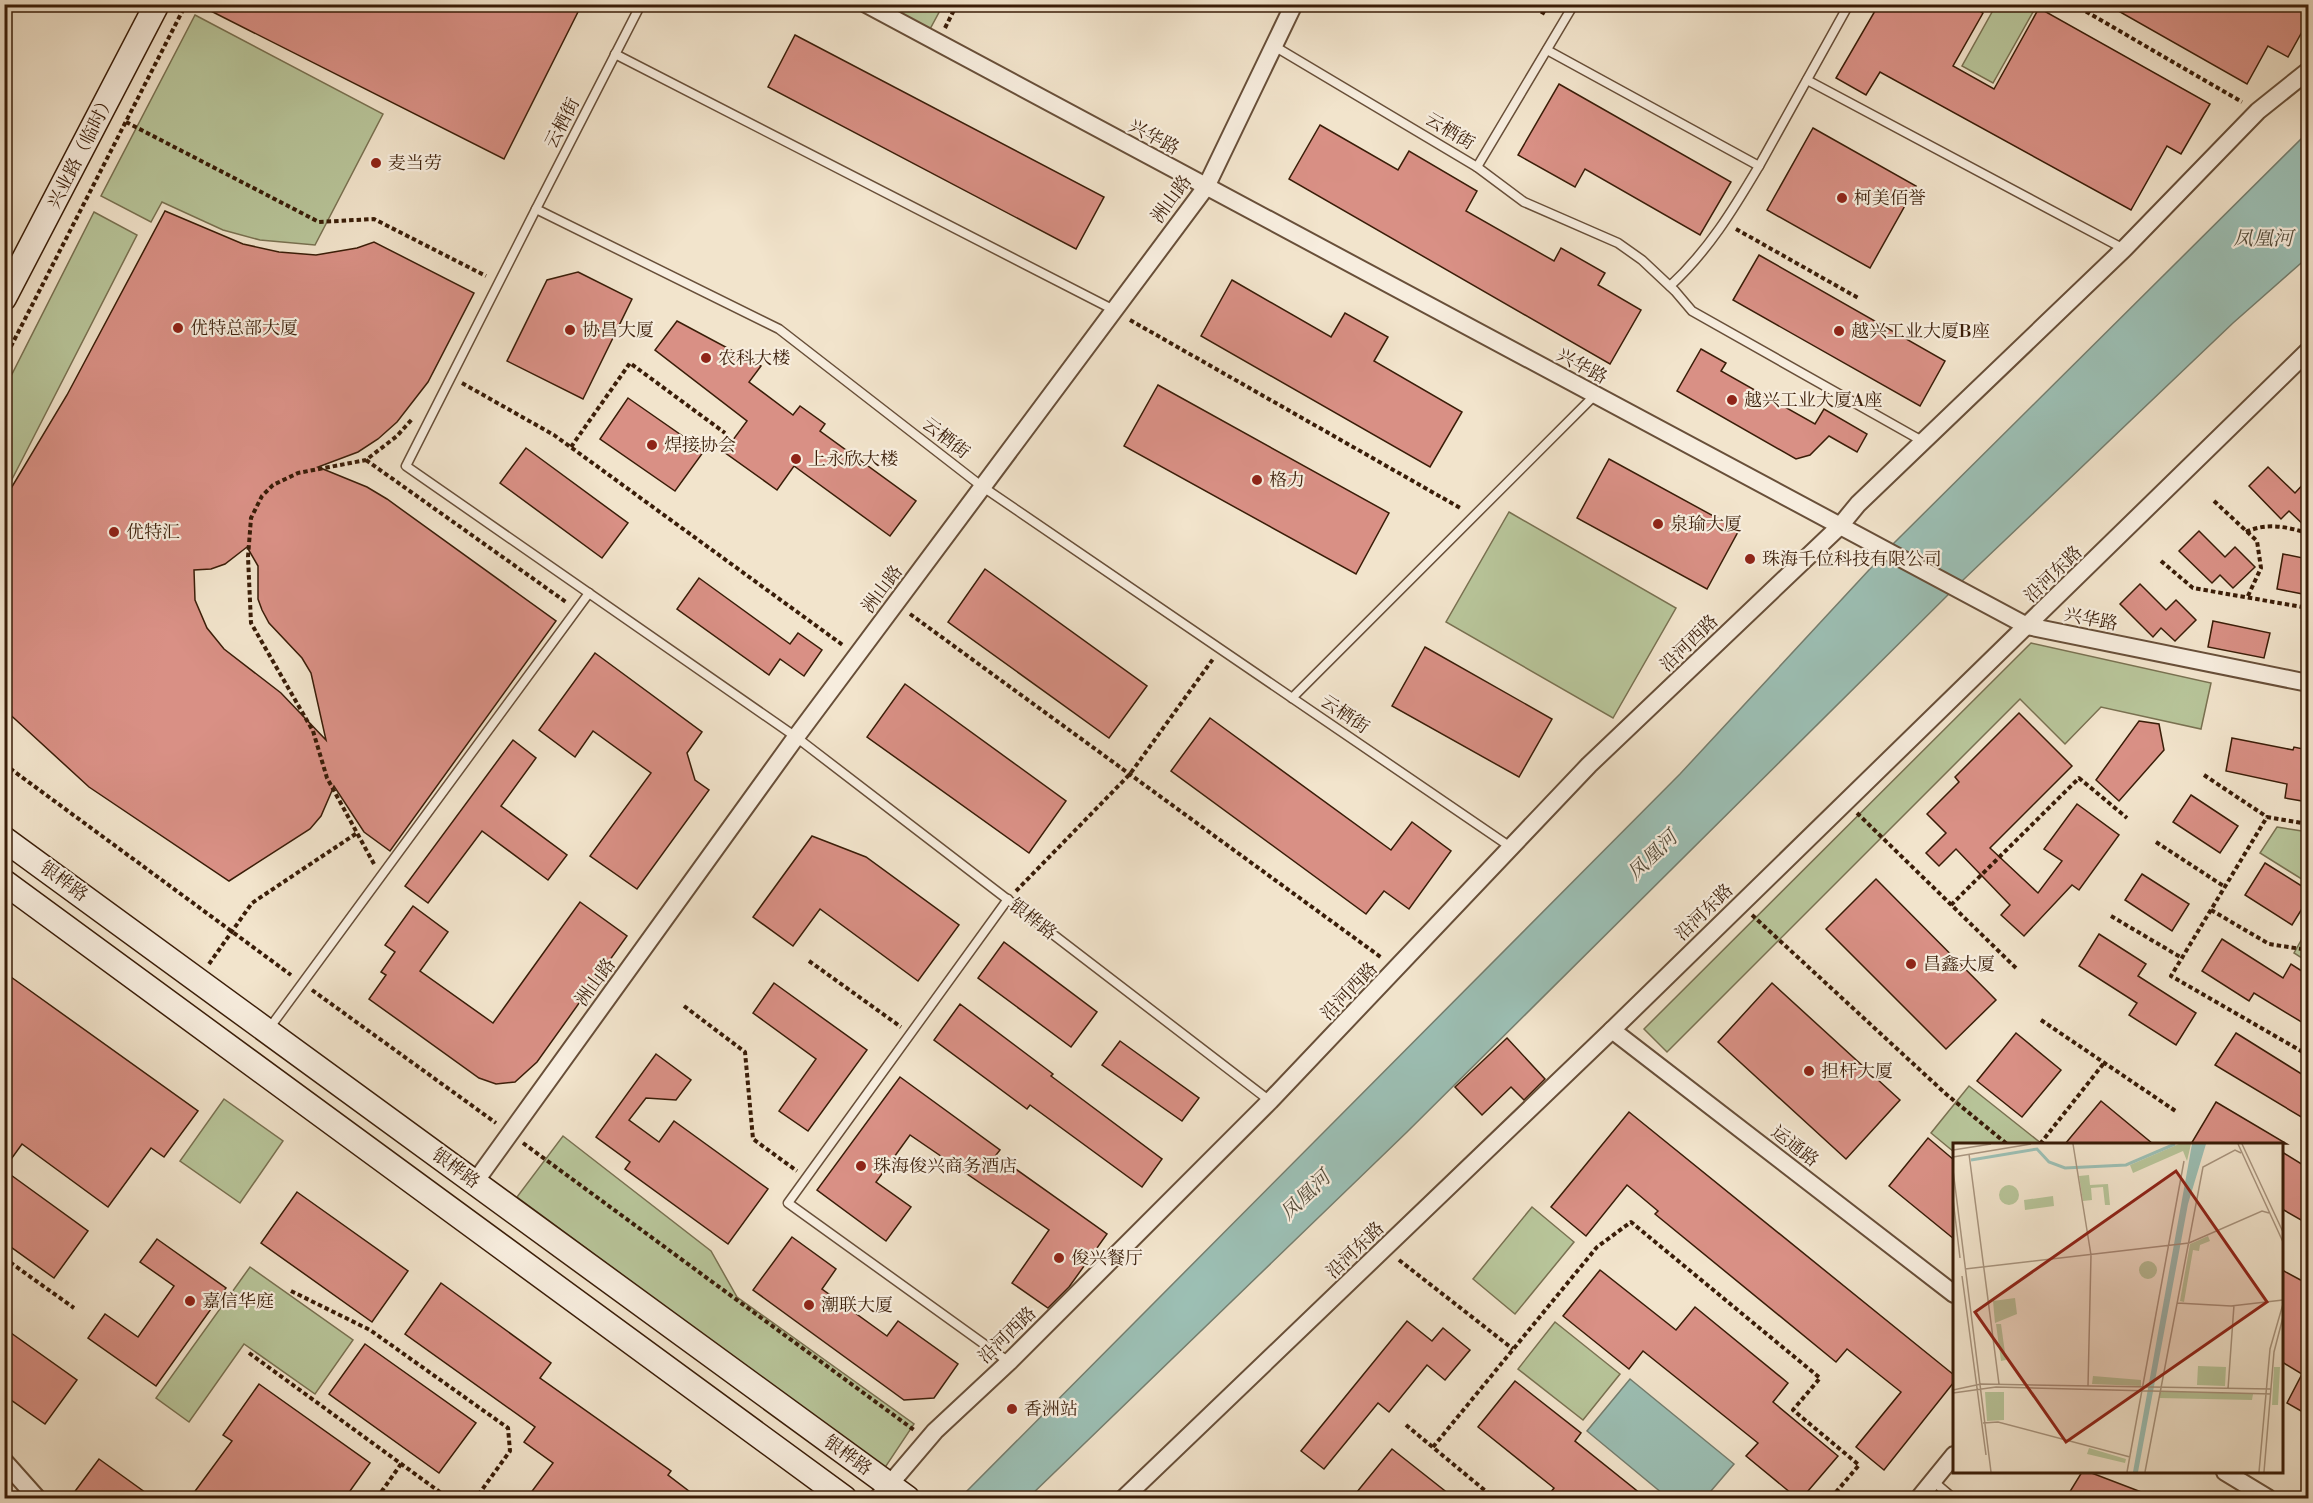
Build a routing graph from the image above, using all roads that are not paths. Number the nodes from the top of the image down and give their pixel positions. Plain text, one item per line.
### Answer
1 (157, 4) edge
2 (640, 4) edge
3 (866, 4) edge
4 (1294, 4) edge
5 (1574, 4) edge
6 (1849, 4) edge
7 (1274, 46) junction
8 (1547, 50) junction
9 (615, 54) junction
10 (2308, 70) edge
11 (1807, 80) junction
12 (1759, 166) junction
13 (1477, 167) junction
14 (1206, 187) junction
15 (536, 210) junction
16 (2124, 249) junction
17 (1670, 286) junction
18 (4, 298) edge
19 (1114, 310) junction
20 (2308, 351) edge
21 (1595, 394) junction
22 (1924, 442) junction
23 (983, 487) junction
24 (1840, 526) junction
25 (589, 593) junction
26 (2027, 626) junction
27 (2308, 683) edge
28 (1292, 698) junction
29 (796, 737) junction
30 (4, 839) edge
31 (1512, 848) junction
32 (4, 882) edge
33 (1008, 899) junction
34 (268, 1030) junction
35 (1612, 1030) junction
36 (1270, 1101) junction
37 (475, 1182) junction
38 (1953, 1293) edge
39 (1009, 1362) junction
40 (1953, 1456) edge
41 (4, 1461) edge
42 (2227, 1473) edge
43 (1932, 1481) junction
44 (891, 1494) edge
45 (37, 1498) edge
46 (844, 1498) edge
47 (1124, 1498) edge
48 (1918, 1498) edge
49 (1953, 1498) edge
50 (2268, 1498) edge

1 - 18 main road, 兴业路（临时）
2 - 9 lane, 云栖街
3 - 14 street, 兴华路
4 - 7 street, 洲山路
5 - 8 lane, 云栖街
6 - 11 lane
7 - 13 lane, 云栖街
7 - 14 street, 洲山路
8 - 12 lane
8 - 13 lane, 云栖街
9 - 15 lane, 云栖街
9 - 19 lane
10 - 16 street, 沿河西路
11 - 12 lane
11 - 16 lane
12 - 17 lane
13 - 17 lane
14 - 19 street, 洲山路
14 - 21 street, 兴华路
15 - 23 lane, 云栖街
15 - 25 lane, 银桦路
16 - 22 street, 沿河西路
17 - 22 lane
19 - 23 street, 洲山路
20 - 26 street, 沿河东路
21 - 24 street, 兴华路
21 - 28 lane
22 - 24 street, 沿河西路
23 - 28 lane, 云栖街
23 - 29 street, 洲山路
24 - 26 street, 兴华路
24 - 31 street, 沿河西路
25 - 29 lane, 银桦路
25 - 34 lane
26 - 27 street, 兴华路
26 - 35 street, 沿河东路
28 - 31 lane, 云栖街
29 - 33 lane, 银桦路
29 - 37 street, 洲山路
30 - 34 main road, 银桦路
31 - 36 street, 沿河西路
32 - 46 main road, 银桦路
33 - 36 lane, 银桦路
33 - 39 lane
34 - 37 main road, 银桦路
35 - 38 street, 运通路
35 - 47 street, 沿河东路
36 - 39 street, 沿河西路
37 - 44 main road, 银桦路
39 - 44 street, 沿河西路
40 - 43 street
41 - 45 street
42 - 50 street
43 - 48 street
43 - 49 lane

